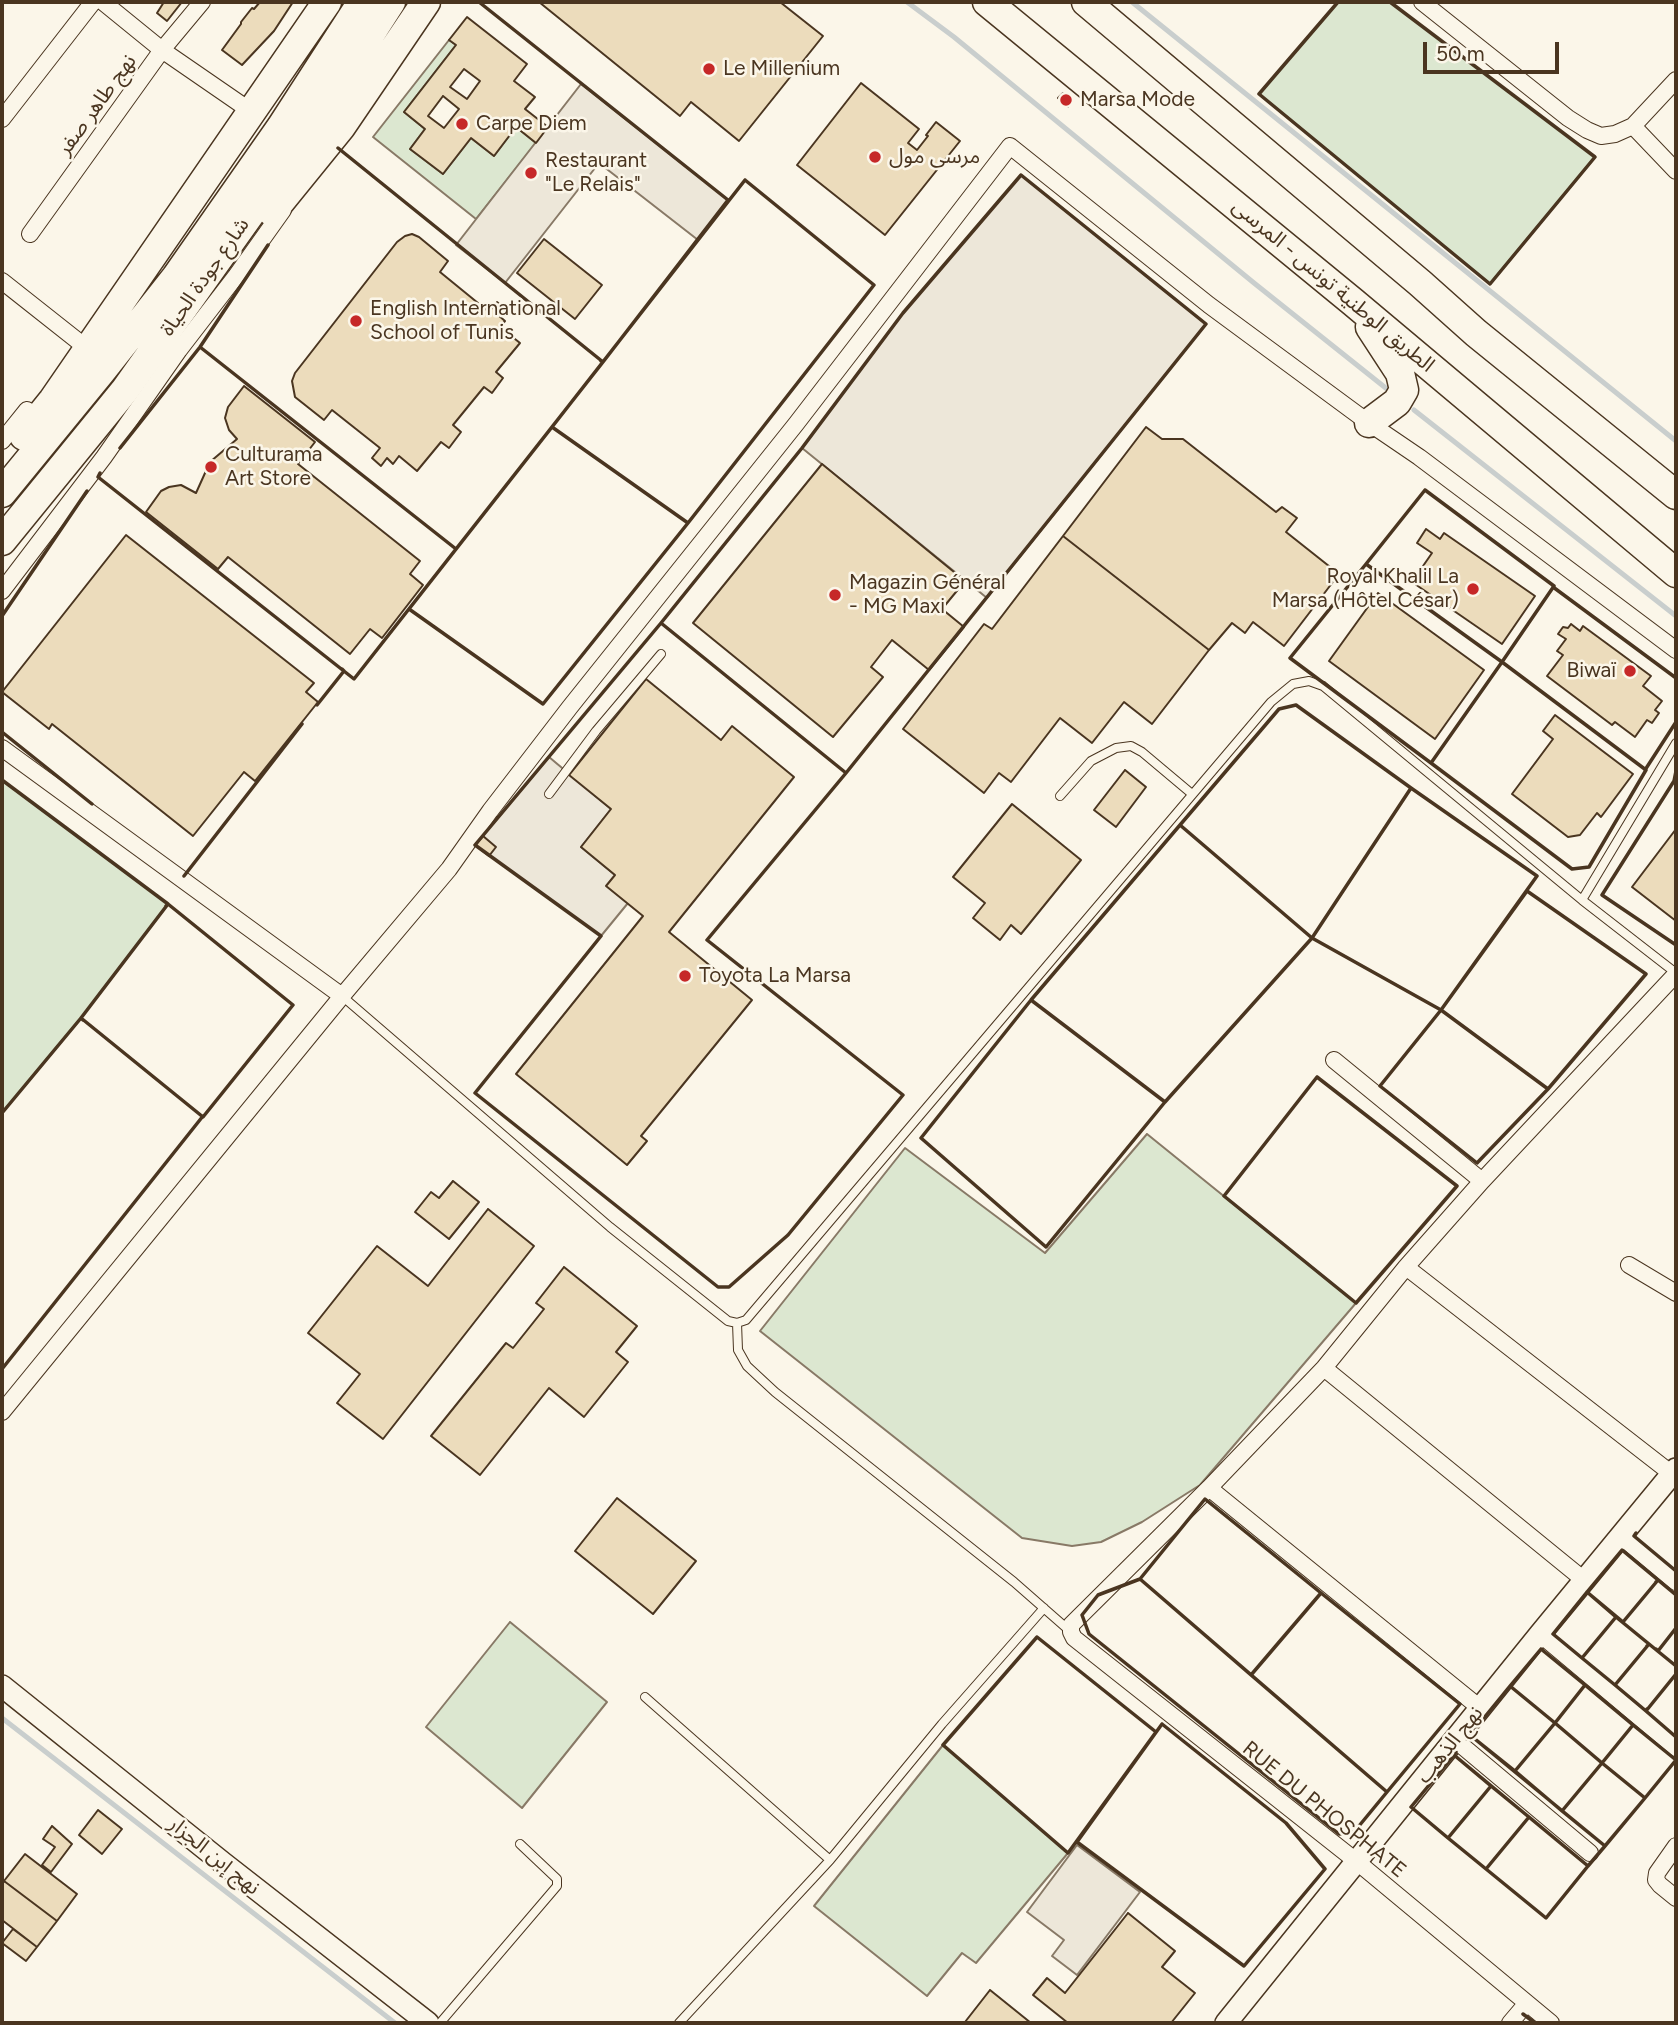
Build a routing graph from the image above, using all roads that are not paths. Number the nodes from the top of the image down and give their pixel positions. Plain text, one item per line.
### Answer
1 (93, 2) edge
2 (103, 2) edge
3 (202, 2) edge
4 (327, 2) edge
5 (362, 2) edge
6 (391, 2) edge
7 (426, 2) edge
8 (987, 2) edge
9 (1086, 2) edge
10 (1422, 2) edge
11 (162, 50) junction
12 (1676, 80) edge
13 (252, 112) junction
14 (2, 119) edge
15 (1633, 126) junction
16 (320, 154) junction
17 (1676, 171) edge
18 (30, 234) dead end
19 (2, 281) edge
20 (1353, 302) junction
21 (86, 347) junction
22 (125, 390) junction
23 (1369, 423) junction
24 (2, 441) edge
25 (2, 463) edge
26 (2, 493) edge
27 (1676, 495) edge
28 (2, 541) edge
29 (1676, 573) edge
30 (2, 591) edge
31 (1676, 650) edge
32 (661, 654) dead end
33 (1676, 743) edge
34 (2, 748) edge
35 (549, 794) dead end
36 (1192, 794) junction
37 (1060, 796) dead end
38 (1582, 900) junction
39 (1676, 973) edge
40 (342, 996) junction
41 (1334, 1060) dead end
42 (1482, 1181) junction
43 (1629, 1265) dead end
44 (1406, 1267) junction
45 (1676, 1293) edge
46 (737, 1323) junction
47 (1324, 1368) junction
48 (2, 1412) edge
49 (1674, 1471) edge
50 (1209, 1488) junction
51 (1622, 1536) junction
52 (1584, 1580) junction
53 (1676, 1582) edge
54 (1044, 1608) junction
55 (1071, 1632) junction
56 (1540, 1634) junction
57 (2, 1686) edge
58 (645, 1697) dead end
59 (1480, 1708) junction
60 (1454, 1739) junction
61 (1676, 1748) edge
62 (520, 1844) dead end
63 (1676, 1846) edge
64 (1590, 1853) dead end
65 (830, 1860) junction
66 (1356, 1861) junction
67 (1676, 1898) edge
68 (1527, 2003) junction
69 (428, 2023) edge
70 (440, 2023) edge
71 (679, 2023) edge
72 (1226, 2023) edge
73 (1510, 2023) edge
74 (1551, 2023) edge

1 - 14 street
2 - 11 street
3 - 11 street, نهج طاهر صفر
4 - 13 highway
5 - 26 highway, شارع جودة الحياة
6 - 22 highway, شارع جودة الحياة
7 - 16 highway
8 - 20 highway, الطريق الوطنية تونس - المرسى
9 - 27 highway
10 - 15 street
11 - 13 street
11 - 18 street, نهج طاهر صفر
12 - 15 street
13 - 21 highway
15 - 17 street
16 - 22 highway
16 - 30 street
19 - 21 street
20 - 23 highway
20 - 29 highway, الطريق الوطنية تونس - المرسى
21 - 24 street
21 - 25 highway
22 - 28 highway, شارع جودة الحياة
23 - 31 street
23 - 40 street
32 - 35 lane
33 - 38 lane
34 - 40 street
36 - 37 lane
36 - 38 lane
36 - 46 lane
38 - 39 lane
39 - 42 street
40 - 46 lane
40 - 48 street
41 - 42 street
42 - 44 street
43 - 45 street
44 - 47 street
44 - 49 street
46 - 54 lane
47 - 50 street
47 - 52 street
49 - 51 street, نهج الذهب
50 - 55 street
50 - 59 street
51 - 52 street, نهج الذهب
51 - 53 street
52 - 56 street, نهج الذهب
54 - 55 lane
54 - 65 lane
55 - 66 street, RUE DU PHOSPHATE
56 - 59 street, نهج الذهب
56 - 61 street
57 - 69 street, نهج إبن الجزار
58 - 65 lane
59 - 60 street, نهج الذهب
60 - 64 street
60 - 66 street, نهج الذهب
62 - 70 lane
63 - 67 street
65 - 71 lane
66 - 68 street, RUE DU PHOSPHATE
66 - 72 street, نهج الذهب
68 - 73 street
68 - 74 street, RUE DU PHOSPHATE

